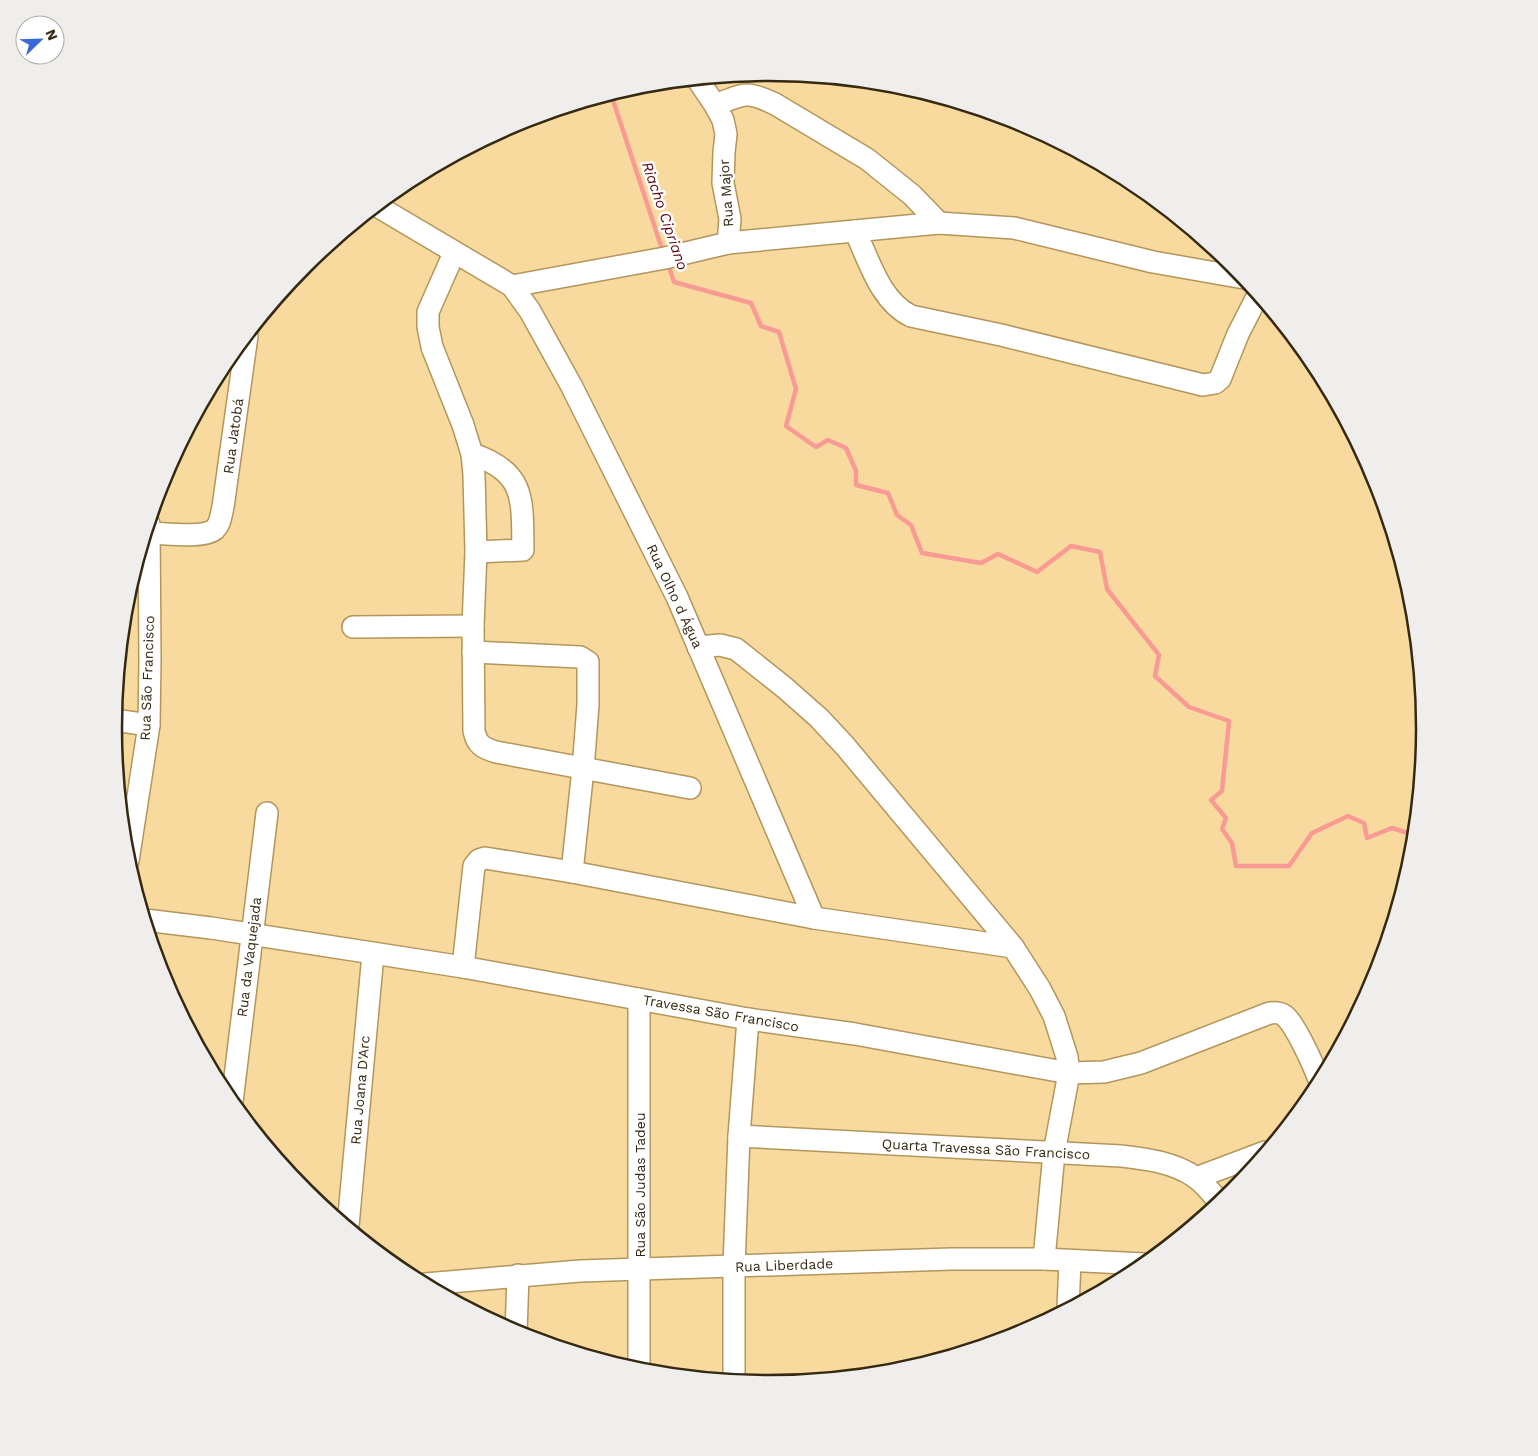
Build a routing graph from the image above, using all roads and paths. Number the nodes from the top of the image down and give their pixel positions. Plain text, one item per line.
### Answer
1 (702, 85) edge
2 (715, 105) junction
3 (383, 209) edge
4 (939, 223) junction
5 (855, 231) junction
6 (728, 243) junction
7 (454, 253) junction
8 (1230, 276) edge
9 (512, 286) junction
10 (1255, 302) edge
11 (245, 349) edge
12 (472, 454) junction
13 (154, 529) edge
14 (149, 545) edge
15 (476, 552) junction
16 (473, 626) junction
17 (353, 627) dead end
18 (698, 647) junction
19 (473, 652) junction
20 (122, 721) edge
21 (149, 725) junction
22 (583, 769) junction
23 (690, 788) dead end
24 (267, 813) dead end
25 (132, 836) edge
26 (572, 872) junction
27 (814, 918) junction
28 (152, 921) edge
29 (252, 935) junction
30 (1013, 947) junction
31 (373, 954) junction
32 (463, 967) junction
33 (639, 999) junction
34 (748, 1019) junction
35 (1316, 1073) edge
36 (1069, 1074) junction
37 (233, 1090) edge
38 (739, 1136) junction
39 (1054, 1153) junction
40 (1252, 1157) edge
41 (1196, 1178) junction
42 (1214, 1196) edge
43 (349, 1219) edge
44 (1044, 1259) junction
45 (1070, 1262) junction
46 (1131, 1264) edge
47 (734, 1266) junction
48 (640, 1269) junction
49 (518, 1275) junction
50 (437, 1283) edge
51 (1068, 1301) edge
52 (516, 1324) edge
53 (639, 1361) edge
54 (734, 1373) edge

1 - 2 street, Rua Major
2 - 4 street
2 - 6 street, Rua Major
3 - 7 street
4 - 5 street
4 - 8 street
5 - 6 street
5 - 10 street
6 - 9 street, Rua Major
7 - 9 street
7 - 12 street
9 - 18 street, Rua Olho d Água
11 - 13 street, Rua Jatobá
12 - 15 street
12 - 15 street
14 - 21 street, Rua São Francisco
15 - 16 street
16 - 17 street
16 - 19 street
18 - 27 street, Rua Olho d Água
18 - 30 street
19 - 22 street
19 - 22 street
20 - 21 street
21 - 25 street, Rua São Francisco
22 - 23 street
22 - 26 street
24 - 29 street, Rua da Vaquejada
26 - 27 street
26 - 32 street
27 - 30 street
28 - 29 street, Travessa São Francisco
29 - 31 street, Travessa São Francisco
29 - 37 street, Rua da Vaquejada
30 - 36 street
31 - 32 street, Travessa São Francisco
31 - 43 street, Rua Joana D'Arc
32 - 33 street, Travessa São Francisco
33 - 34 street, Travessa São Francisco
33 - 48 street, Rua São Judas Tadeu
34 - 36 street, Travessa São Francisco
34 - 38 street
35 - 36 street, Travessa São Francisco
36 - 39 street
38 - 39 street, Quarta Travessa São Francisco
38 - 47 street
39 - 41 street, Quarta Travessa São Francisco
39 - 44 street
40 - 41 street
41 - 42 street, Quarta Travessa São Francisco
44 - 45 street, Rua Liberdade
44 - 47 street, Rua Liberdade
45 - 46 street, Rua Liberdade
45 - 51 street
47 - 48 street, Rua Liberdade
47 - 54 street
48 - 49 street, Rua Liberdade
48 - 53 street, Rua São Judas Tadeu
49 - 50 street, Rua Liberdade
49 - 52 street

